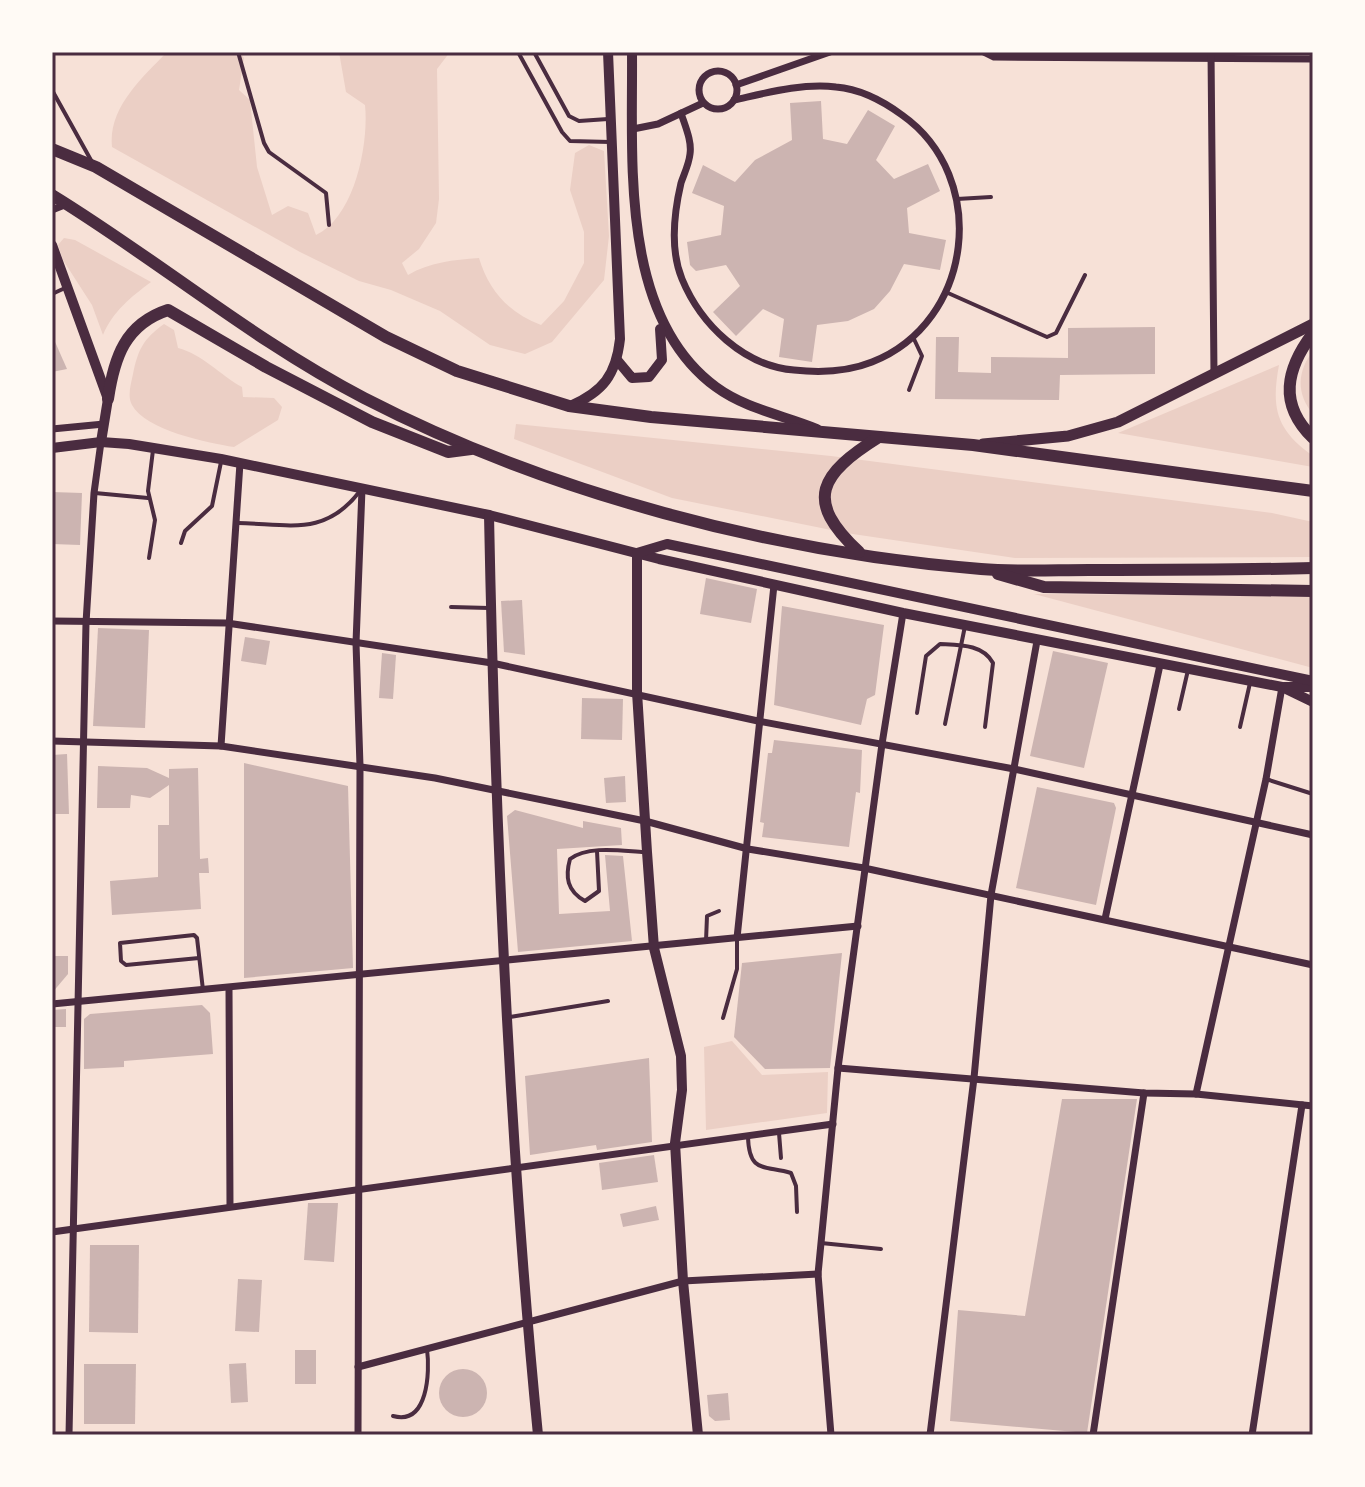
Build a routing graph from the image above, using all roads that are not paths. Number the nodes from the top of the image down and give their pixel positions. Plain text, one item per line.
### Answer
1 (238, 52) edge
2 (518, 52) edge
3 (534, 52) edge
4 (608, 52) edge
5 (632, 52) edge
6 (830, 52) edge
7 (985, 53) edge
8 (1099, 55) edge
9 (1211, 55) edge
10 (1313, 59) edge
11 (781, 70) junction
12 (736, 85) junction
13 (789, 89) junction
14 (52, 90) edge
15 (734, 100) junction
16 (703, 103) junction
17 (681, 113) junction
18 (609, 119) junction
19 (633, 129) junction
20 (610, 142) junction
21 (52, 149) edge
22 (96, 167) junction
23 (52, 195) edge
24 (991, 197) dead end
25 (957, 199) junction
26 (67, 204) junction
27 (52, 210) edge
28 (329, 225) dead end
29 (52, 245) edge
30 (1085, 275) dead end
31 (67, 287) junction
32 (948, 293) junction
33 (52, 294) edge
34 (657, 314) junction
35 (1313, 324) edge
36 (1313, 333) edge
37 (913, 337) junction
38 (617, 360) junction
39 (1214, 374) junction
40 (909, 390) dead end
41 (108, 399) junction
42 (569, 406) junction
43 (104, 424) junction
44 (52, 429) edge
45 (826, 432) junction
46 (879, 437) junction
47 (1313, 438) edge
48 (101, 442) junction
49 (973, 445) junction
50 (153, 447) junction
51 (52, 448) edge
52 (474, 449) junction
53 (221, 459) junction
54 (240, 463) junction
55 (362, 489) junction
56 (1313, 491) edge
57 (94, 493) junction
58 (148, 498) junction
59 (489, 515) junction
60 (235, 523) junction
61 (181, 543) dead end
62 (637, 553) junction
63 (859, 553) junction
64 (149, 558) dead end
65 (1313, 568) edge
66 (983, 569) junction
67 (774, 585) junction
68 (1313, 591) edge
69 (451, 607) dead end
70 (491, 608) junction
71 (903, 613) junction
72 (52, 621) edge
73 (86, 623) junction
74 (227, 623) junction
75 (965, 626) junction
76 (1037, 641) junction
77 (356, 643) junction
78 (961, 645) junction
79 (492, 663) junction
80 (1160, 665) junction
81 (1188, 670) junction
82 (1251, 681) junction
83 (1313, 681) edge
84 (1282, 687) junction
85 (1313, 687) edge
86 (637, 692) junction
87 (1313, 702) edge
88 (1179, 709) dead end
89 (917, 713) dead end
90 (758, 721) junction
91 (945, 724) dead end
92 (985, 727) dead end
93 (1240, 727) dead end
94 (52, 741) edge
95 (83, 742) junction
96 (882, 744) junction
97 (221, 746) junction
98 (360, 766) junction
99 (1014, 769) junction
100 (1266, 779) junction
101 (497, 792) junction
102 (1313, 794) edge
103 (1132, 795) junction
104 (645, 821) junction
105 (1257, 822) junction
106 (1313, 835) edge
107 (748, 849) junction
108 (597, 851) junction
109 (647, 852) junction
110 (864, 868) junction
111 (991, 895) junction
112 (719, 911) dead end
113 (1105, 919) junction
114 (858, 926) junction
115 (737, 938) junction
116 (706, 941) junction
117 (1229, 947) junction
118 (654, 948) junction
119 (199, 958) junction
120 (504, 962) junction
121 (1313, 965) edge
122 (359, 976) junction
123 (229, 988) junction
124 (203, 991) junction
125 (608, 1001) dead end
126 (80, 1002) junction
127 (52, 1004) edge
128 (508, 1017) junction
129 (723, 1018) dead end
130 (838, 1068) junction
131 (974, 1078) junction
132 (1144, 1093) junction
133 (1196, 1094) junction
134 (1302, 1105) junction
135 (1313, 1106) edge
136 (833, 1124) junction
137 (778, 1130) junction
138 (748, 1134) junction
139 (675, 1143) junction
140 (781, 1158) dead end
141 (516, 1166) junction
142 (358, 1187) junction
143 (230, 1206) junction
144 (797, 1212) dead end
145 (71, 1230) junction
146 (52, 1232) edge
147 (821, 1243) junction
148 (881, 1249) dead end
149 (818, 1274) junction
150 (683, 1281) junction
151 (527, 1322) junction
152 (427, 1349) junction
153 (358, 1367) junction
154 (393, 1416) dead end
155 (69, 1435) edge
156 (358, 1435) edge
157 (538, 1435) edge
158 (698, 1435) edge
159 (831, 1435) edge
160 (930, 1435) edge
161 (1093, 1435) edge
162 (1252, 1435) edge

1 - 28 lane
2 - 20 lane
3 - 18 lane
4 - 18 main road
5 - 19 main road
6 - 11 street
7 - 8 street
8 - 9 street
9 - 10 street
9 - 39 street
11 - 12 street
11 - 13 street
12 - 15 street
12 - 16 street
13 - 15 street
13 - 25 street
14 - 22 lane
15 - 16 street
16 - 17 street
17 - 19 street
17 - 37 street
18 - 20 main road
19 - 34 main road
20 - 38 main road
21 - 22 highway
22 - 42 highway
23 - 26 highway
24 - 25 lane
25 - 32 street
26 - 27 street
26 - 52 highway
29 - 31 main road
30 - 32 lane
31 - 33 lane
31 - 41 main road
32 - 37 street
34 - 38 main road
34 - 45 main road
35 - 39 main road
36 - 47 highway
37 - 40 lane
38 - 42 main road
39 - 49 main road
41 - 43 main road
41 - 52 highway
42 - 45 highway
43 - 44 street
43 - 48 main road
45 - 46 highway
46 - 49 highway
46 - 63 highway
48 - 50 main road
48 - 51 main road
48 - 57 street
49 - 56 highway
50 - 53 main road
50 - 58 lane
52 - 63 highway
53 - 54 main road
53 - 61 lane
54 - 55 main road
54 - 60 street
55 - 59 main road
55 - 60 lane
55 - 77 street
57 - 58 lane
57 - 73 street
58 - 64 lane
59 - 62 main road
59 - 70 main road
60 - 74 street
62 - 67 main road
62 - 83 main road
62 - 86 main road
63 - 66 highway
65 - 66 highway
66 - 68 highway
67 - 71 main road
67 - 90 street
69 - 70 lane
70 - 79 main road
71 - 75 main road
71 - 96 street
72 - 73 street
73 - 74 street
73 - 95 street
74 - 77 street
74 - 97 street
75 - 76 main road
75 - 78 lane
76 - 80 main road
76 - 99 street
77 - 79 street
77 - 98 street
78 - 89 lane
78 - 91 lane
78 - 92 lane
79 - 86 street
79 - 101 main road
80 - 81 main road
80 - 103 street
81 - 82 main road
81 - 88 lane
82 - 84 main road
82 - 93 lane
84 - 85 main road
84 - 87 main road
84 - 100 street
86 - 90 street
86 - 104 main road
90 - 96 street
90 - 107 street
94 - 95 street
95 - 97 street
95 - 126 street
96 - 99 street
96 - 110 street
97 - 98 street
98 - 101 street
98 - 122 street
99 - 103 street
99 - 111 street
100 - 102 lane
100 - 105 street
101 - 104 street
101 - 120 main road
103 - 105 street
103 - 113 street
104 - 107 street
104 - 109 main road
105 - 106 street
105 - 117 street
107 - 110 street
107 - 115 street
108 - 108 lane
108 - 109 lane
109 - 118 main road
110 - 111 street
110 - 114 street
111 - 113 street
111 - 131 street
112 - 116 lane
113 - 117 street
114 - 115 street
114 - 130 street
115 - 116 street
115 - 129 lane
116 - 118 street
117 - 121 street
117 - 133 street
118 - 120 street
118 - 139 main road
119 - 119 lane
119 - 124 lane
120 - 122 street
120 - 128 main road
122 - 123 street
122 - 142 street
123 - 124 street
123 - 143 street
124 - 126 street
125 - 128 lane
126 - 127 street
126 - 145 street
128 - 141 main road
130 - 131 street
130 - 136 street
131 - 132 street
131 - 160 street
132 - 133 street
132 - 161 street
133 - 134 street
134 - 135 street
134 - 162 street
136 - 137 street
136 - 147 street
137 - 138 street
137 - 140 lane
138 - 139 street
138 - 144 lane
139 - 141 street
139 - 150 main road
141 - 142 street
141 - 151 main road
142 - 143 street
142 - 153 street
143 - 145 street
145 - 146 street
145 - 155 street
147 - 148 lane
147 - 149 street
149 - 150 street
149 - 159 street
150 - 151 street
150 - 158 main road
151 - 152 street
151 - 157 main road
152 - 153 street
152 - 154 lane
153 - 156 street

